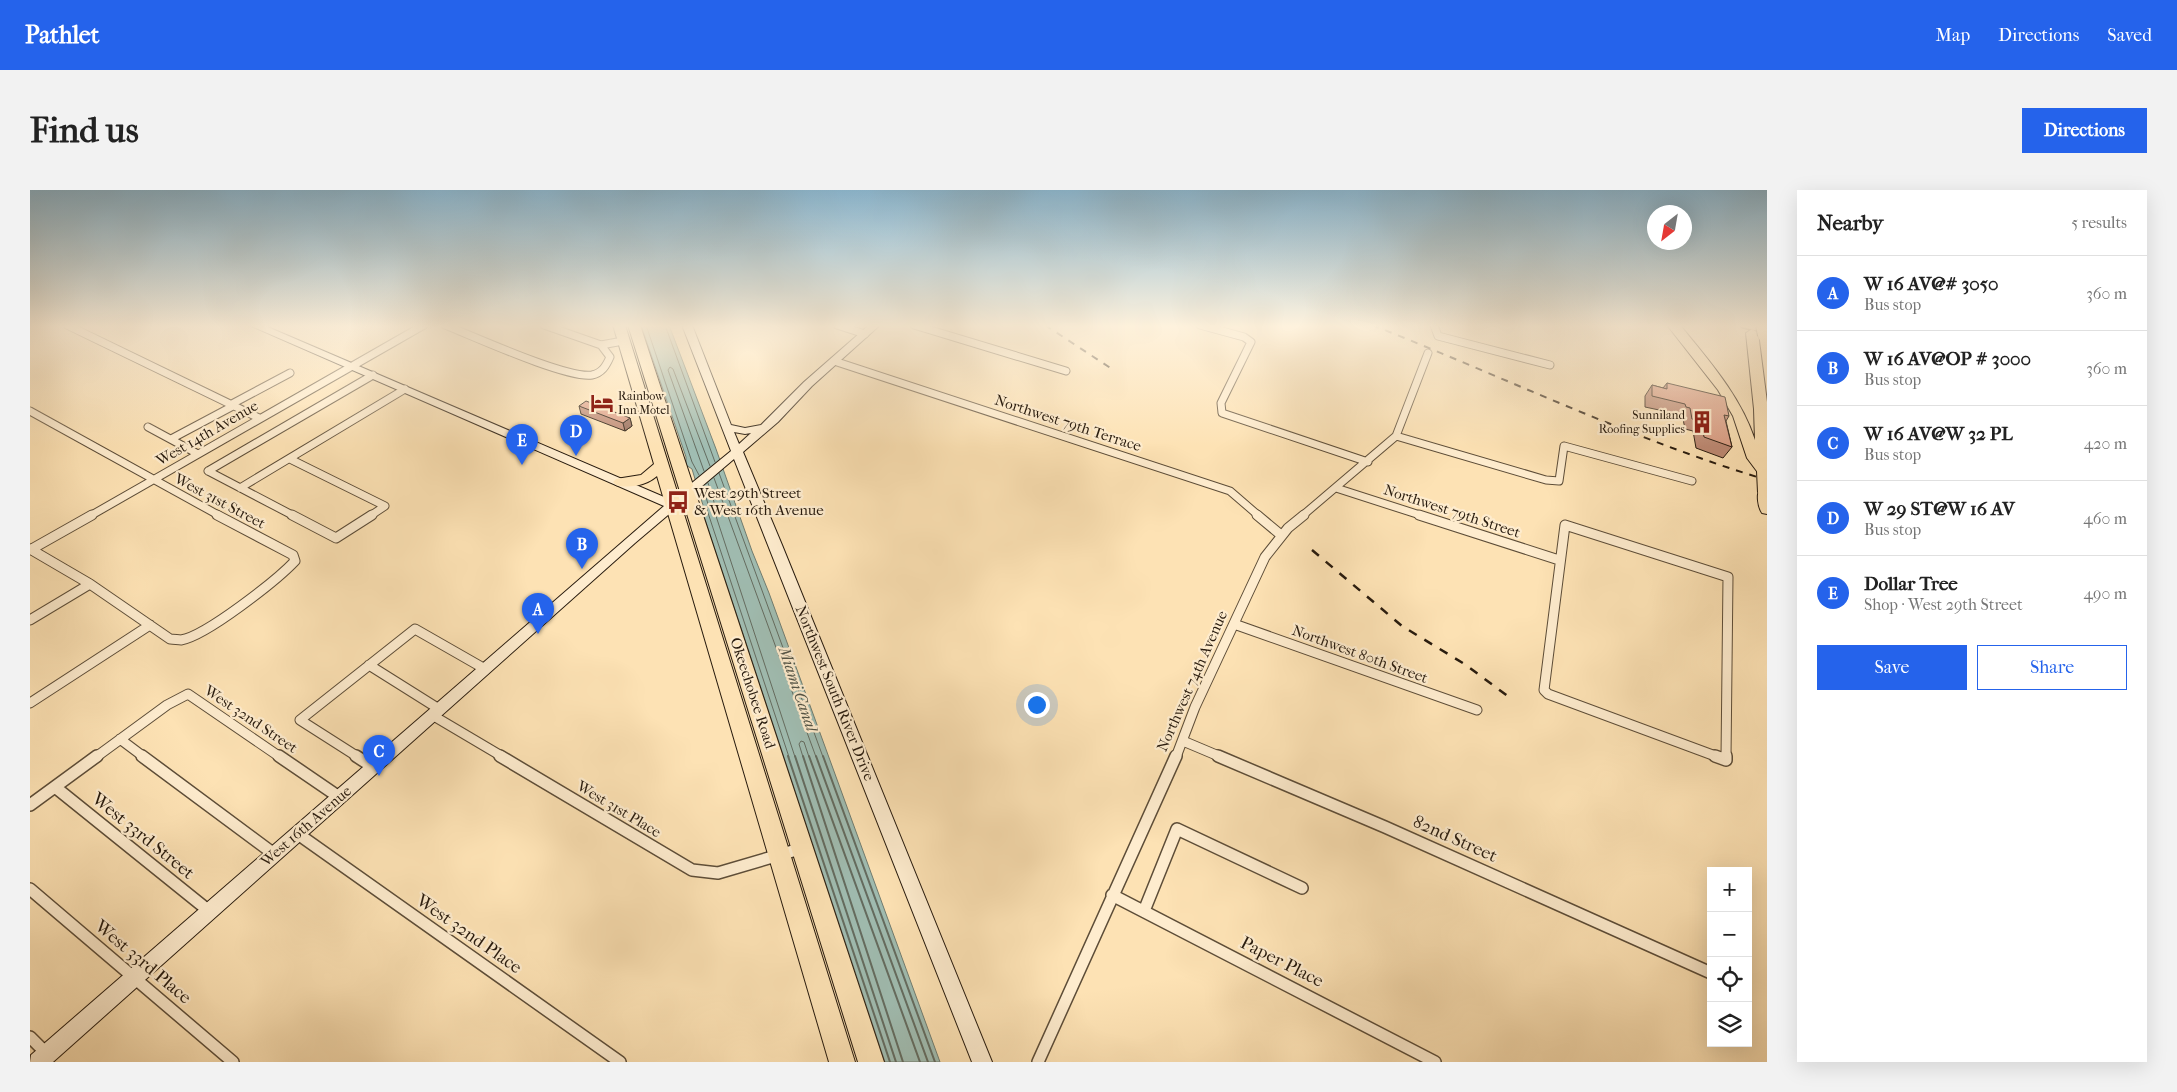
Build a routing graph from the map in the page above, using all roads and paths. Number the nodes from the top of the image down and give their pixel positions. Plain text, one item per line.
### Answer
1 (150, 366) edge
2 (349, 366) edge
3 (549, 366) edge
4 (606, 366) edge
5 (631, 366) edge
6 (646, 366) edge
7 (703, 366) edge
8 (829, 366) edge
9 (848, 366) edge
10 (1048, 366) edge
11 (1239, 366) edge
12 (1423, 366) edge
13 (1705, 366) edge
14 (1759, 366) edge
15 (352, 367) junction
16 (1066, 371) dead end
17 (290, 373) dead end
18 (373, 375) junction
19 (405, 389) junction
20 (231, 405) junction
21 (30, 411) edge
22 (259, 418) junction
23 (148, 427) dead end
24 (727, 427) junction
25 (766, 427) junction
26 (1276, 431) joint
27 (1396, 436) junction
28 (171, 439) junction
29 (737, 451) junction
30 (198, 454) junction
31 (290, 459) junction
32 (1368, 462) junction
33 (662, 465) junction
34 (719, 466) junction
35 (1762, 468) junction
36 (740, 470) junction
37 (152, 480) junction
38 (1692, 481) dead end
39 (621, 482) junction
40 (240, 488) junction
41 (1336, 488) junction
42 (686, 495) junction
43 (1767, 509) edge
44 (1281, 535) junction
45 (30, 549) edge
46 (1559, 560) junction
47 (90, 584) junction
48 (30, 620) edge
49 (1234, 624) junction
50 (150, 625) junction
51 (369, 665) junction
52 (485, 668) junction
53 (30, 703) edge
54 (1477, 710) dead end
55 (436, 712) junction
56 (120, 739) junction
57 (1183, 741) junction
58 (373, 767) junction
59 (55, 787) junction
60 (339, 797) junction
61 (30, 804) edge
62 (298, 834) junction
63 (803, 848) junction
64 (274, 854) junction
65 (780, 856) junction
66 (1302, 888) dead end
67 (30, 889) edge
68 (1112, 894) junction
69 (1144, 911) junction
70 (209, 912) junction
71 (1707, 971) edge
72 (134, 978) junction
73 (30, 1037) edge
74 (43, 1058) edge
75 (233, 1062) edge
76 (620, 1062) edge
77 (842, 1062) edge
78 (871, 1062) edge
79 (982, 1062) edge
80 (1038, 1062) edge
81 (1435, 1062) edge

1 - 20 street
2 - 15 street
3 - 4 street
5 - 33 highway, Okeechobee Road
6 - 42 highway, Okeechobee Road
7 - 24 street, Northwest South River Drive
8 - 25 street
9 - 44 street, Northwest 79th Terrace
10 - 16 street
11 - 26 street
12 - 27 street, Northwest 74th Avenue
13 - 35 highway
14 - 35 highway
15 - 18 street
15 - 22 street, West 14th Avenue
17 - 20 street
18 - 19 street
18 - 40 street
19 - 31 street
19 - 39 street
20 - 22 street
20 - 28 street
21 - 37 street, West 31st Street
22 - 30 street, West 14th Avenue
23 - 28 street
24 - 25 street
24 - 29 street, Northwest South River Drive
25 - 29 street
26 - 32 street
27 - 32 street, Northwest 74th Avenue
27 - 38 street
28 - 30 street
29 - 34 street
29 - 36 street, Northwest South River Drive
30 - 37 street, West 14th Avenue
31 - 40 street
31 - 40 street
32 - 41 street, Northwest 74th Avenue
33 - 39 highway
33 - 42 highway, Okeechobee Road
34 - 36 street
34 - 42 street
35 - 43 highway, bridge
36 - 79 street, Northwest South River Drive
37 - 45 street, West 14th Avenue
37 - 50 street, West 31st Street
39 - 42 street
41 - 44 street, Northwest 74th Avenue
41 - 46 street, Northwest 79th Street
42 - 52 main road, West 16th Avenue
42 - 63 highway, Okeechobee Road
42 - 65 highway, Okeechobee Road
44 - 49 street, Northwest 74th Avenue
45 - 47 street
46 - 46 street
47 - 48 street
47 - 50 street
49 - 54 street, Northwest 80th Street
49 - 57 street, Northwest 74th Avenue
50 - 53 street
51 - 52 street
51 - 55 street, West 31st Place
51 - 58 street
52 - 55 street, West 16th Avenue
55 - 58 street, West 16th Avenue
55 - 65 street, West 31st Place
56 - 59 street
56 - 60 street, West 32nd Street
56 - 64 street
57 - 68 street, Northwest 74th Avenue
57 - 71 street, 82nd Street
58 - 60 street, West 16th Avenue
59 - 61 street
59 - 70 street, West 33rd Street
60 - 62 street, West 16th Avenue
62 - 64 street, West 16th Avenue
62 - 76 street, West 32nd Place
63 - 65 street, West 31st Place
63 - 78 highway, Okeechobee Road
64 - 70 street, West 16th Avenue
65 - 77 highway, Okeechobee Road
66 - 69 street
67 - 72 street, West 33rd Place
68 - 69 street, Paper Place
68 - 80 street, Northwest 74th Avenue
69 - 81 street, Paper Place
70 - 72 street, West 16th Avenue
72 - 74 street, West 16th Avenue
72 - 75 street, West 33rd Place
73 - 74 street

